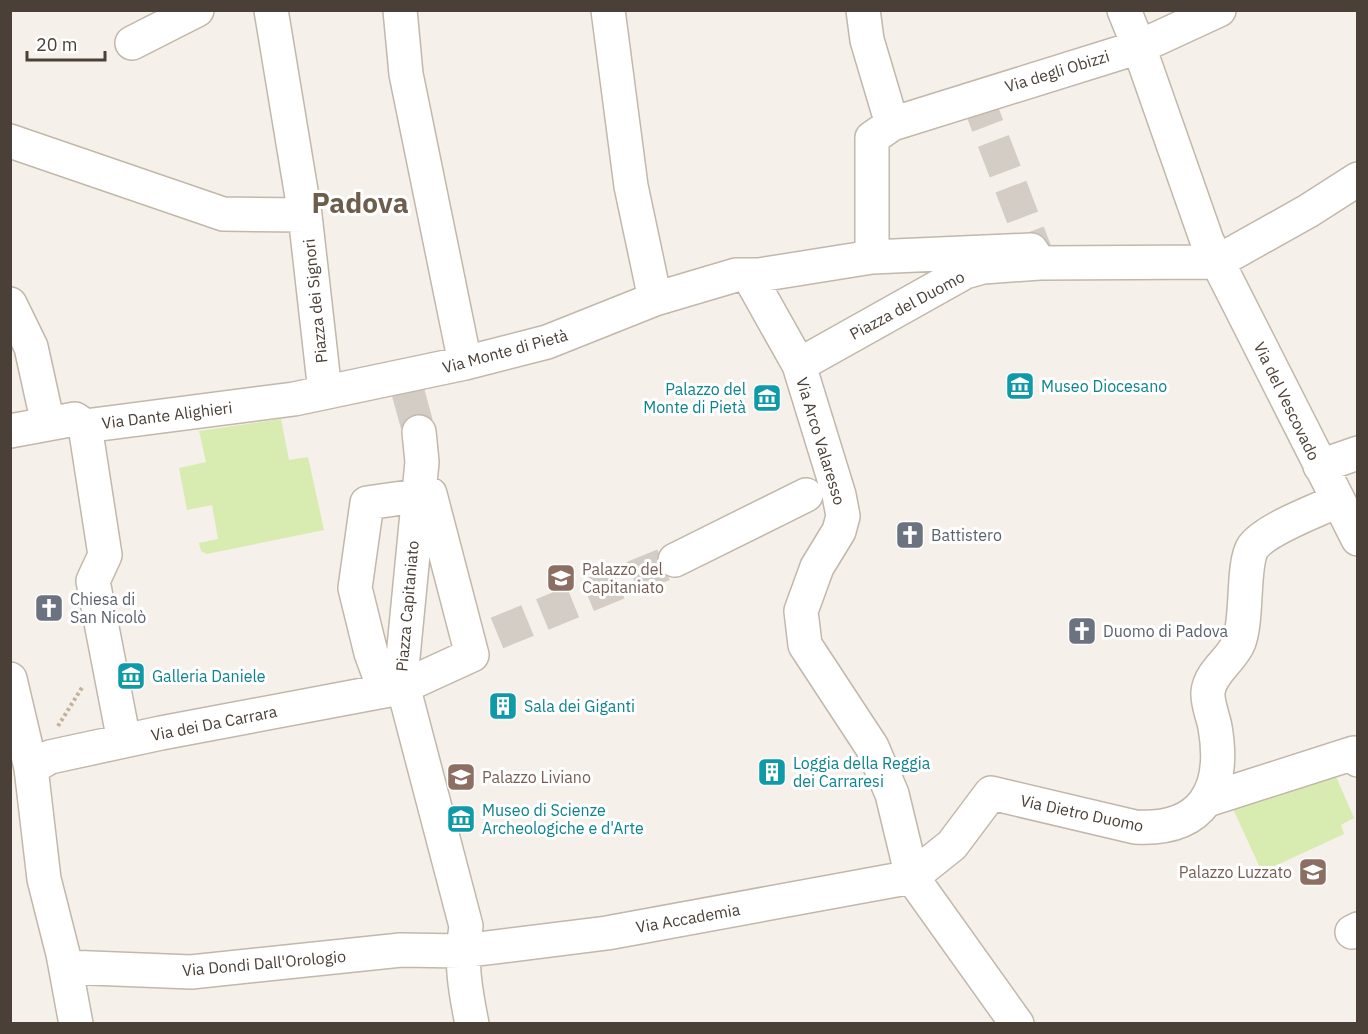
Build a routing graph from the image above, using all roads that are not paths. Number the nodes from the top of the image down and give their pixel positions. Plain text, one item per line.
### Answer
1 (197, 10) edge
2 (400, 10) edge
3 (608, 10) edge
4 (863, 10) edge
5 (1124, 10) edge
6 (1219, 10) edge
7 (273, 22) edge
8 (132, 43) dead end
9 (1139, 47) junction
10 (892, 124) junction
11 (10, 141) edge
12 (1358, 179) edge
13 (305, 215) junction
14 (872, 254) junction
15 (1217, 262) junction
16 (1040, 263) junction
17 (749, 276) junction
18 (655, 299) junction
19 (10, 304) edge
20 (465, 363) junction
21 (799, 365) junction
22 (325, 392) junction
23 (48, 424) junction
24 (85, 426) junction
25 (10, 431) edge
26 (419, 432) tunnel mouth
27 (1358, 453) edge
28 (1320, 466) junction
29 (812, 492) dead end
30 (417, 497) junction
31 (1337, 501) junction
32 (1358, 539) edge
33 (675, 560) tunnel mouth
34 (10, 679) edge
35 (393, 689) junction
36 (124, 741) junction
37 (1358, 760) edge
38 (31, 768) junction
39 (1207, 800) junction
40 (912, 878) junction
41 (462, 951) junction
42 (66, 967) junction
43 (76, 1023) edge
44 (472, 1023) edge
45 (1017, 1023) edge

1 - 8 street
2 - 20 street
3 - 18 street
4 - 10 street
5 - 9 street, Via del Vescovado
6 - 9 street, Via degli Obizzi
7 - 13 street, Piazza dei Signori
9 - 10 street, Via degli Obizzi
9 - 15 street, Via del Vescovado
10 - 14 street
11 - 13 street
12 - 15 street
13 - 22 street, Piazza dei Signori
14 - 16 street, Piazza del Duomo
14 - 17 street, Piazza del Duomo
15 - 16 street
15 - 28 street, Via del Vescovado
16 - 21 street, Piazza del Duomo
17 - 18 street, Via Monte di Pietà
17 - 21 street
18 - 20 street, Via Monte di Pietà
19 - 23 street
20 - 22 street, Via Monte di Pietà
21 - 40 street, Via Arco Valaresso
22 - 24 street, Via Dante Alighieri
23 - 24 street, Via Dante Alighieri
23 - 25 street, Via Dante Alighieri
24 - 36 street
26 - 30 street, Piazza Capitaniato
27 - 28 street
28 - 31 street, Via del Vescovado
29 - 33 street
30 - 35 street, Piazza Capitaniato
30 - 35 street
30 - 35 street, Via dei Da Carrara
31 - 32 street, Via del Vescovado
31 - 39 street
34 - 38 street
35 - 36 street, Via dei Da Carrara
35 - 41 street, Piazza Capitaniato
36 - 38 street, Via dei Da Carrara
37 - 39 street
38 - 42 street
39 - 40 street, Via Dietro Duomo
40 - 41 street, Via Accademia
40 - 45 street
41 - 42 street, Via Dondi Dall'Orologio
41 - 44 street, Piazza Capitaniato
42 - 43 street

